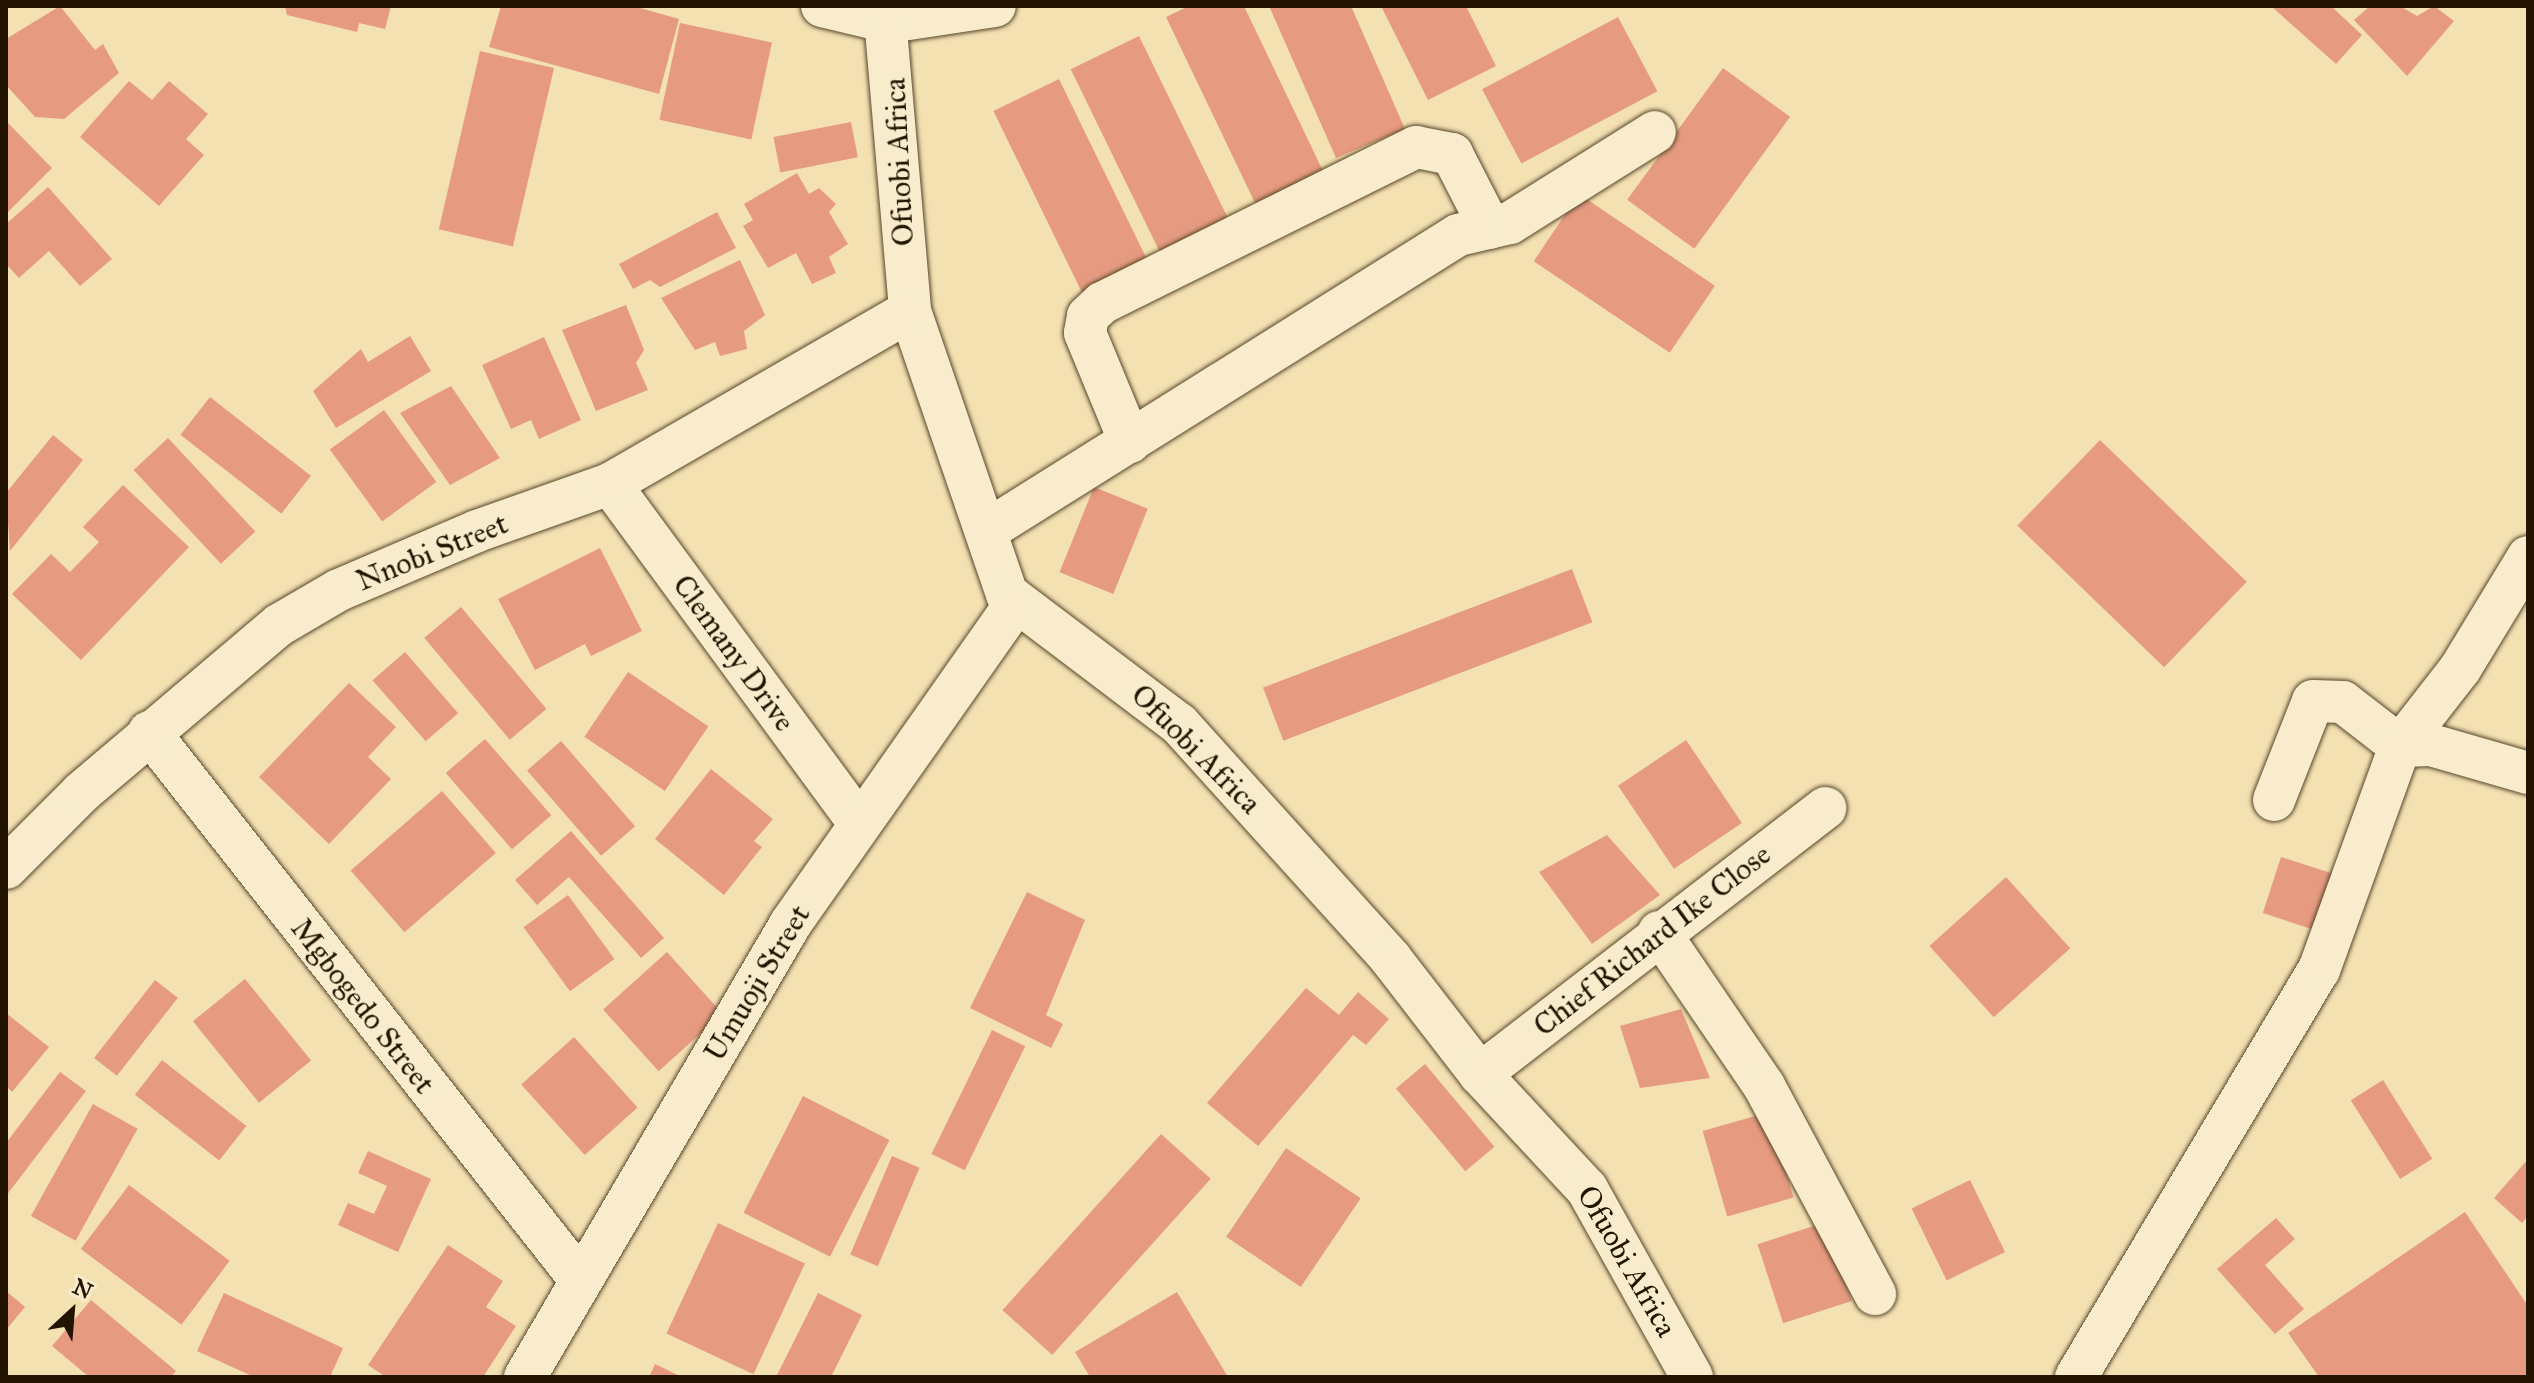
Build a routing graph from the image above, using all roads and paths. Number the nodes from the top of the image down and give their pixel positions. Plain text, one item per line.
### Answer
1 (822, 6) edge
2 (995, 6) edge
3 (887, 14) edge
4 (1655, 132) dead end
5 (1490, 228) junction
6 (910, 311) junction
7 (1130, 442) junction
8 (610, 484) junction
9 (986, 531) junction
10 (2528, 557) edge
11 (1014, 606) junction
12 (149, 732) junction
13 (2400, 746) junction
14 (2528, 773) edge
15 (2274, 800) dead end
16 (1826, 808) dead end
17 (858, 821) junction
18 (6, 868) edge
19 (1659, 932) junction
20 (1480, 1074) junction
21 (579, 1278) junction
22 (1875, 1294) dead end
23 (525, 1377) edge
24 (1692, 1377) edge
25 (2076, 1377) edge

1 - 3 street
2 - 3 street
3 - 6 street, Ofuobi Africa
4 - 5 street
5 - 7 street
5 - 7 street
6 - 8 street, Nnobi Street
6 - 9 street, Ofuobi Africa
7 - 9 street
8 - 12 street, Nnobi Street
8 - 17 street, Clemany Drive
9 - 11 street, Ofuobi Africa
10 - 13 street
11 - 17 street, Umuoji Street
11 - 20 street, Ofuobi Africa
12 - 18 street, Nnobi Street
12 - 21 street, Mgbogedo Street
13 - 14 street
13 - 15 street
13 - 25 street
16 - 19 street, Chief Richard Ike Close
17 - 21 street, Umuoji Street
19 - 20 street, Chief Richard Ike Close
19 - 22 street
20 - 24 street, Ofuobi Africa
21 - 23 street, Umuoji Street

